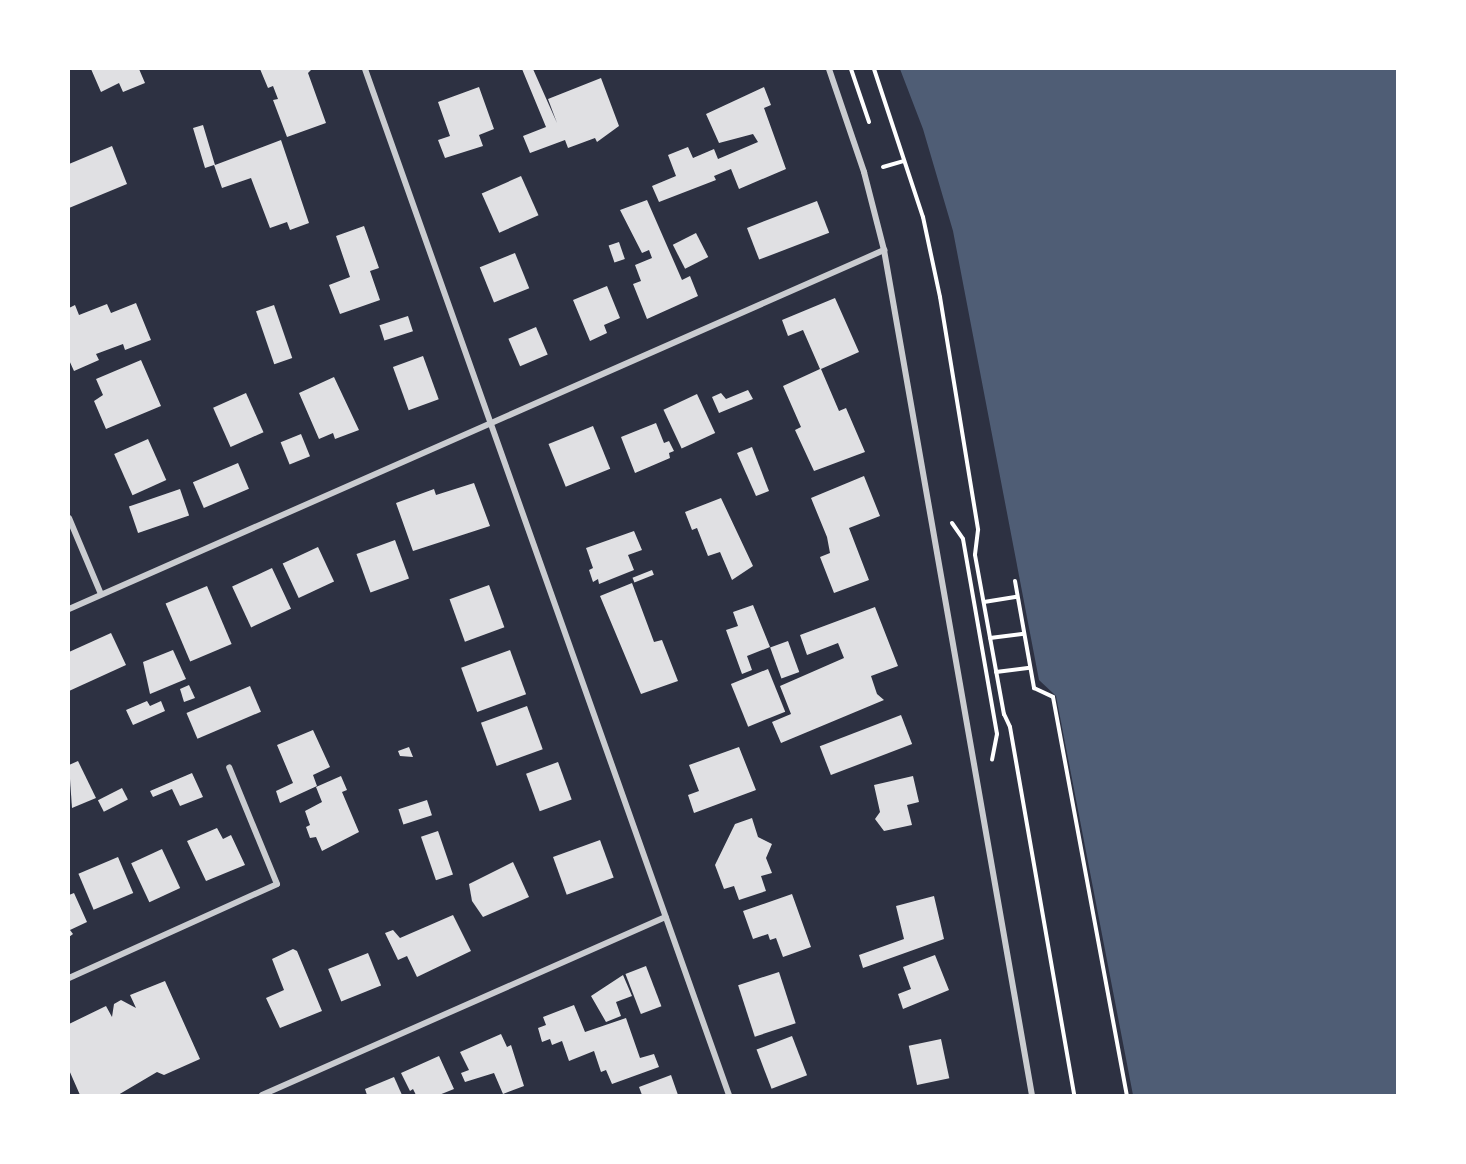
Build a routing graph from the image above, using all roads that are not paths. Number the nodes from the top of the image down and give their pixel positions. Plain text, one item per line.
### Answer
1 (365, 69) edge
2 (829, 69) edge
3 (884, 250) junction
4 (491, 424) junction
5 (69, 518) edge
6 (101, 594) junction
7 (69, 609) edge
8 (229, 767) dead end
9 (666, 917) junction
10 (69, 978) edge
11 (262, 1095) edge
12 (729, 1095) edge
13 (1032, 1095) edge

1 - 4 street
2 - 3 street
3 - 4 street
3 - 13 street
4 - 6 street
4 - 9 street
5 - 6 street
6 - 7 street
8 - 10 street
9 - 11 street
9 - 12 street

